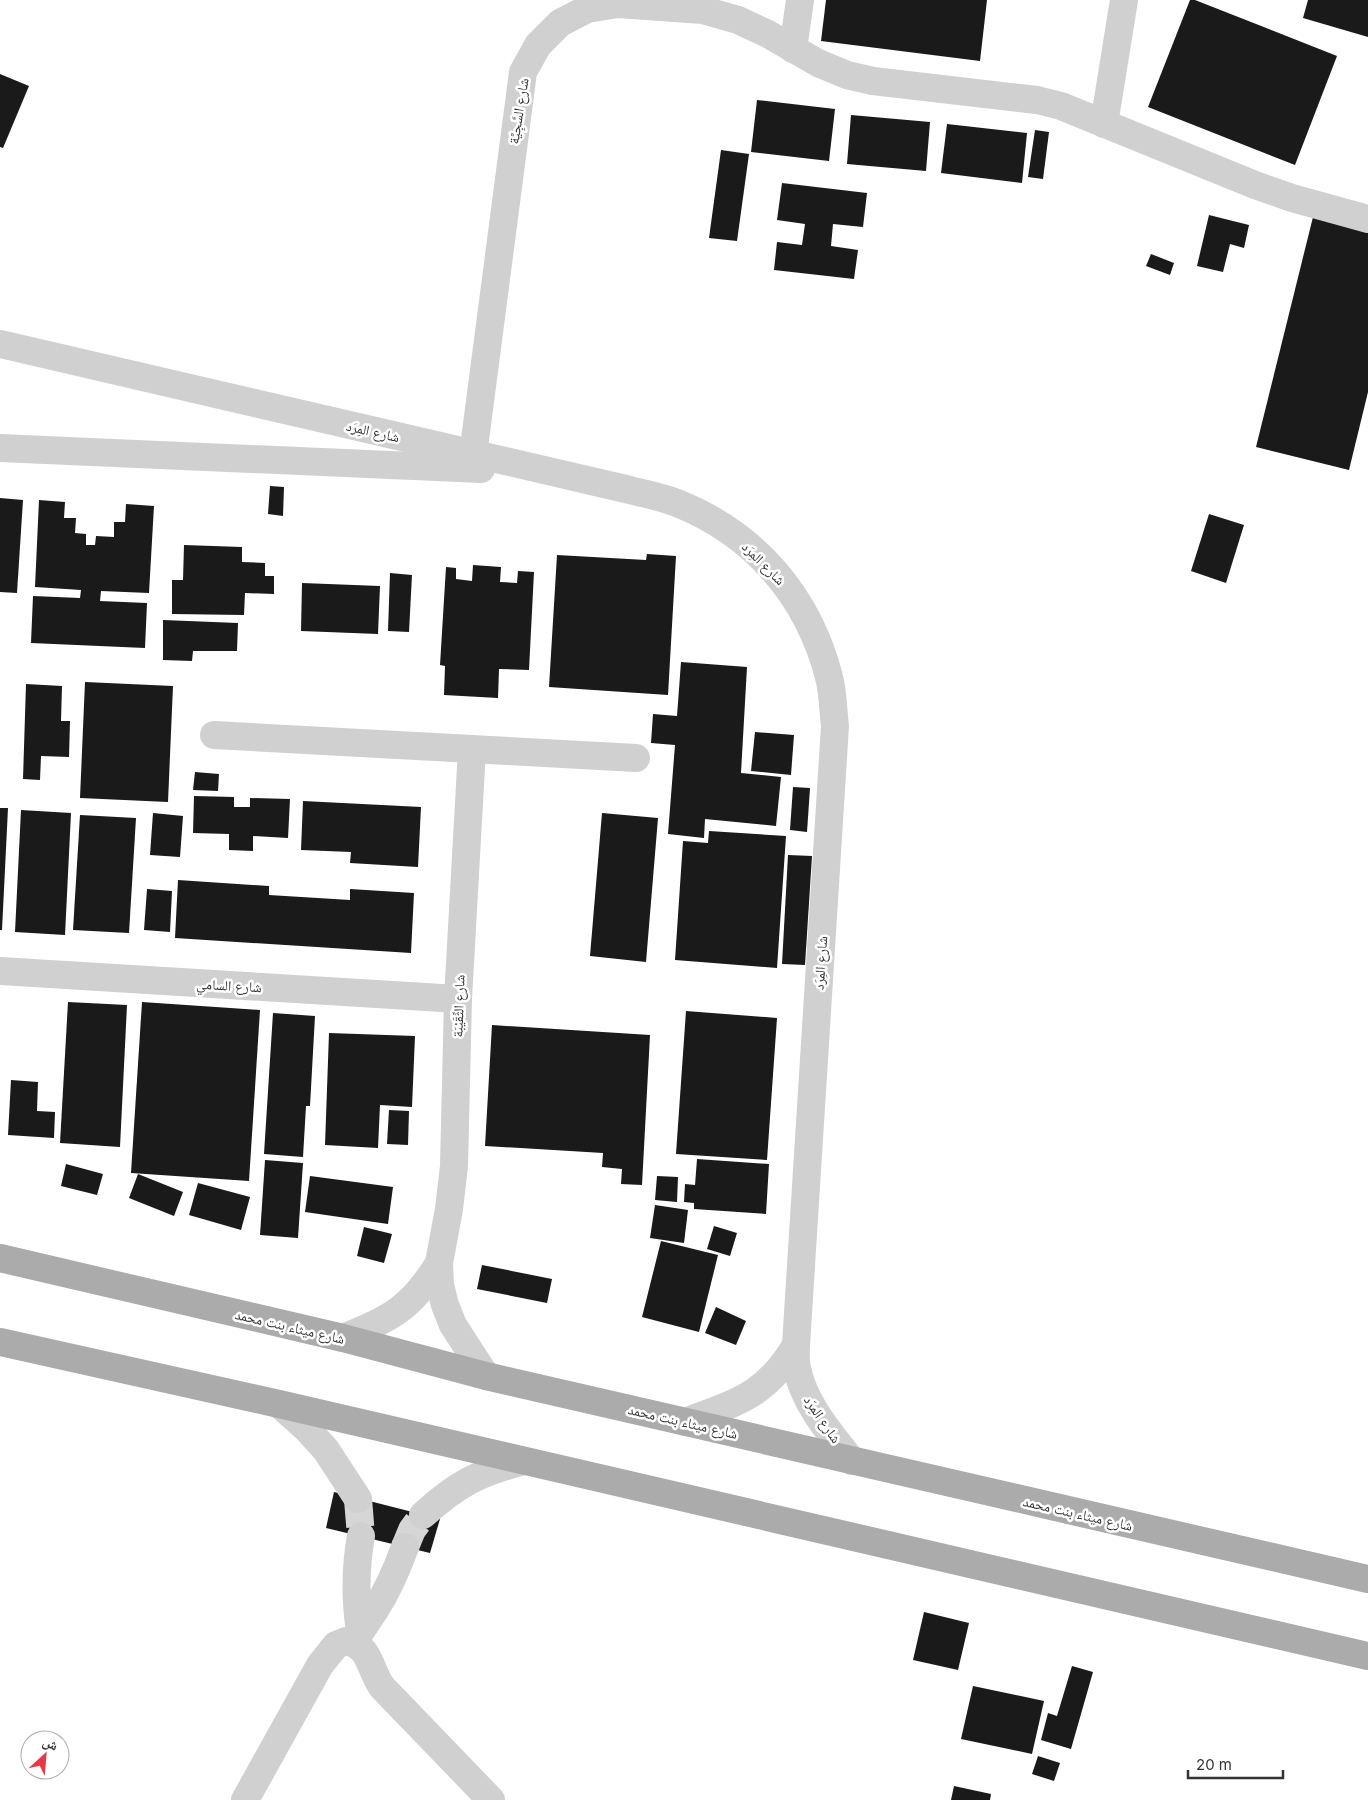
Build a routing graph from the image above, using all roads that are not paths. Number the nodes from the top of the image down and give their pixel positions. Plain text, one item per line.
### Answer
1 (800, 0) edge
2 (1124, 0) edge
3 (793, 49) junction
4 (1104, 124) junction
5 (1368, 219) edge
6 (0, 344) edge
7 (0, 448) edge
8 (473, 454) junction
9 (552, 472) junction
10 (214, 735) dead end
11 (472, 749) junction
12 (636, 758) dead end
13 (0, 971) edge
14 (458, 999) junction
15 (0, 1258) edge
16 (439, 1263) junction
17 (343, 1338) junction
18 (0, 1342) edge
19 (796, 1345) junction
20 (486, 1376) junction
21 (279, 1404) junction
22 (685, 1422) junction
23 (524, 1461) junction
24 (852, 1461) junction
25 (358, 1499) tunnel mouth
26 (422, 1515) tunnel mouth
27 (361, 1536) tunnel mouth
28 (405, 1547) tunnel mouth
29 (1368, 1579) edge
30 (357, 1637) junction
31 (1368, 1656) edge
32 (245, 1800) edge
33 (491, 1800) edge

1 - 3 street
2 - 4 street
3 - 4 street, شارع السَّجِيَّة
3 - 8 street, شارع السَّجِيَّة
4 - 5 street, شارع السَّجِيَّة
6 - 8 street, شارع المِرَد
7 - 9 street
8 - 9 street, شارع المِرَد
9 - 19 street, شارع المِرَد
10 - 11 street
11 - 12 street
11 - 14 street, شارع الثِّقَيْبَة
13 - 14 street, شارع السامي
14 - 16 street, شارع الثِّقَيْبَة
15 - 17 main road, شارع ميثاء بنت محمد
16 - 17 street, شارع الثِّقَيْبَة
16 - 20 street, شارع الثِّقَيْبَة
17 - 20 main road, شارع ميثاء بنت محمد
18 - 21 main road
19 - 22 street
19 - 24 street, شارع المِرَد
20 - 22 main road, شارع ميثاء بنت محمد
21 - 23 main road
21 - 25 street
22 - 24 main road, شارع ميثاء بنت محمد
23 - 26 street
23 - 31 main road
24 - 29 main road, شارع ميثاء بنت محمد
27 - 30 street
28 - 30 street
30 - 32 street
30 - 33 street

